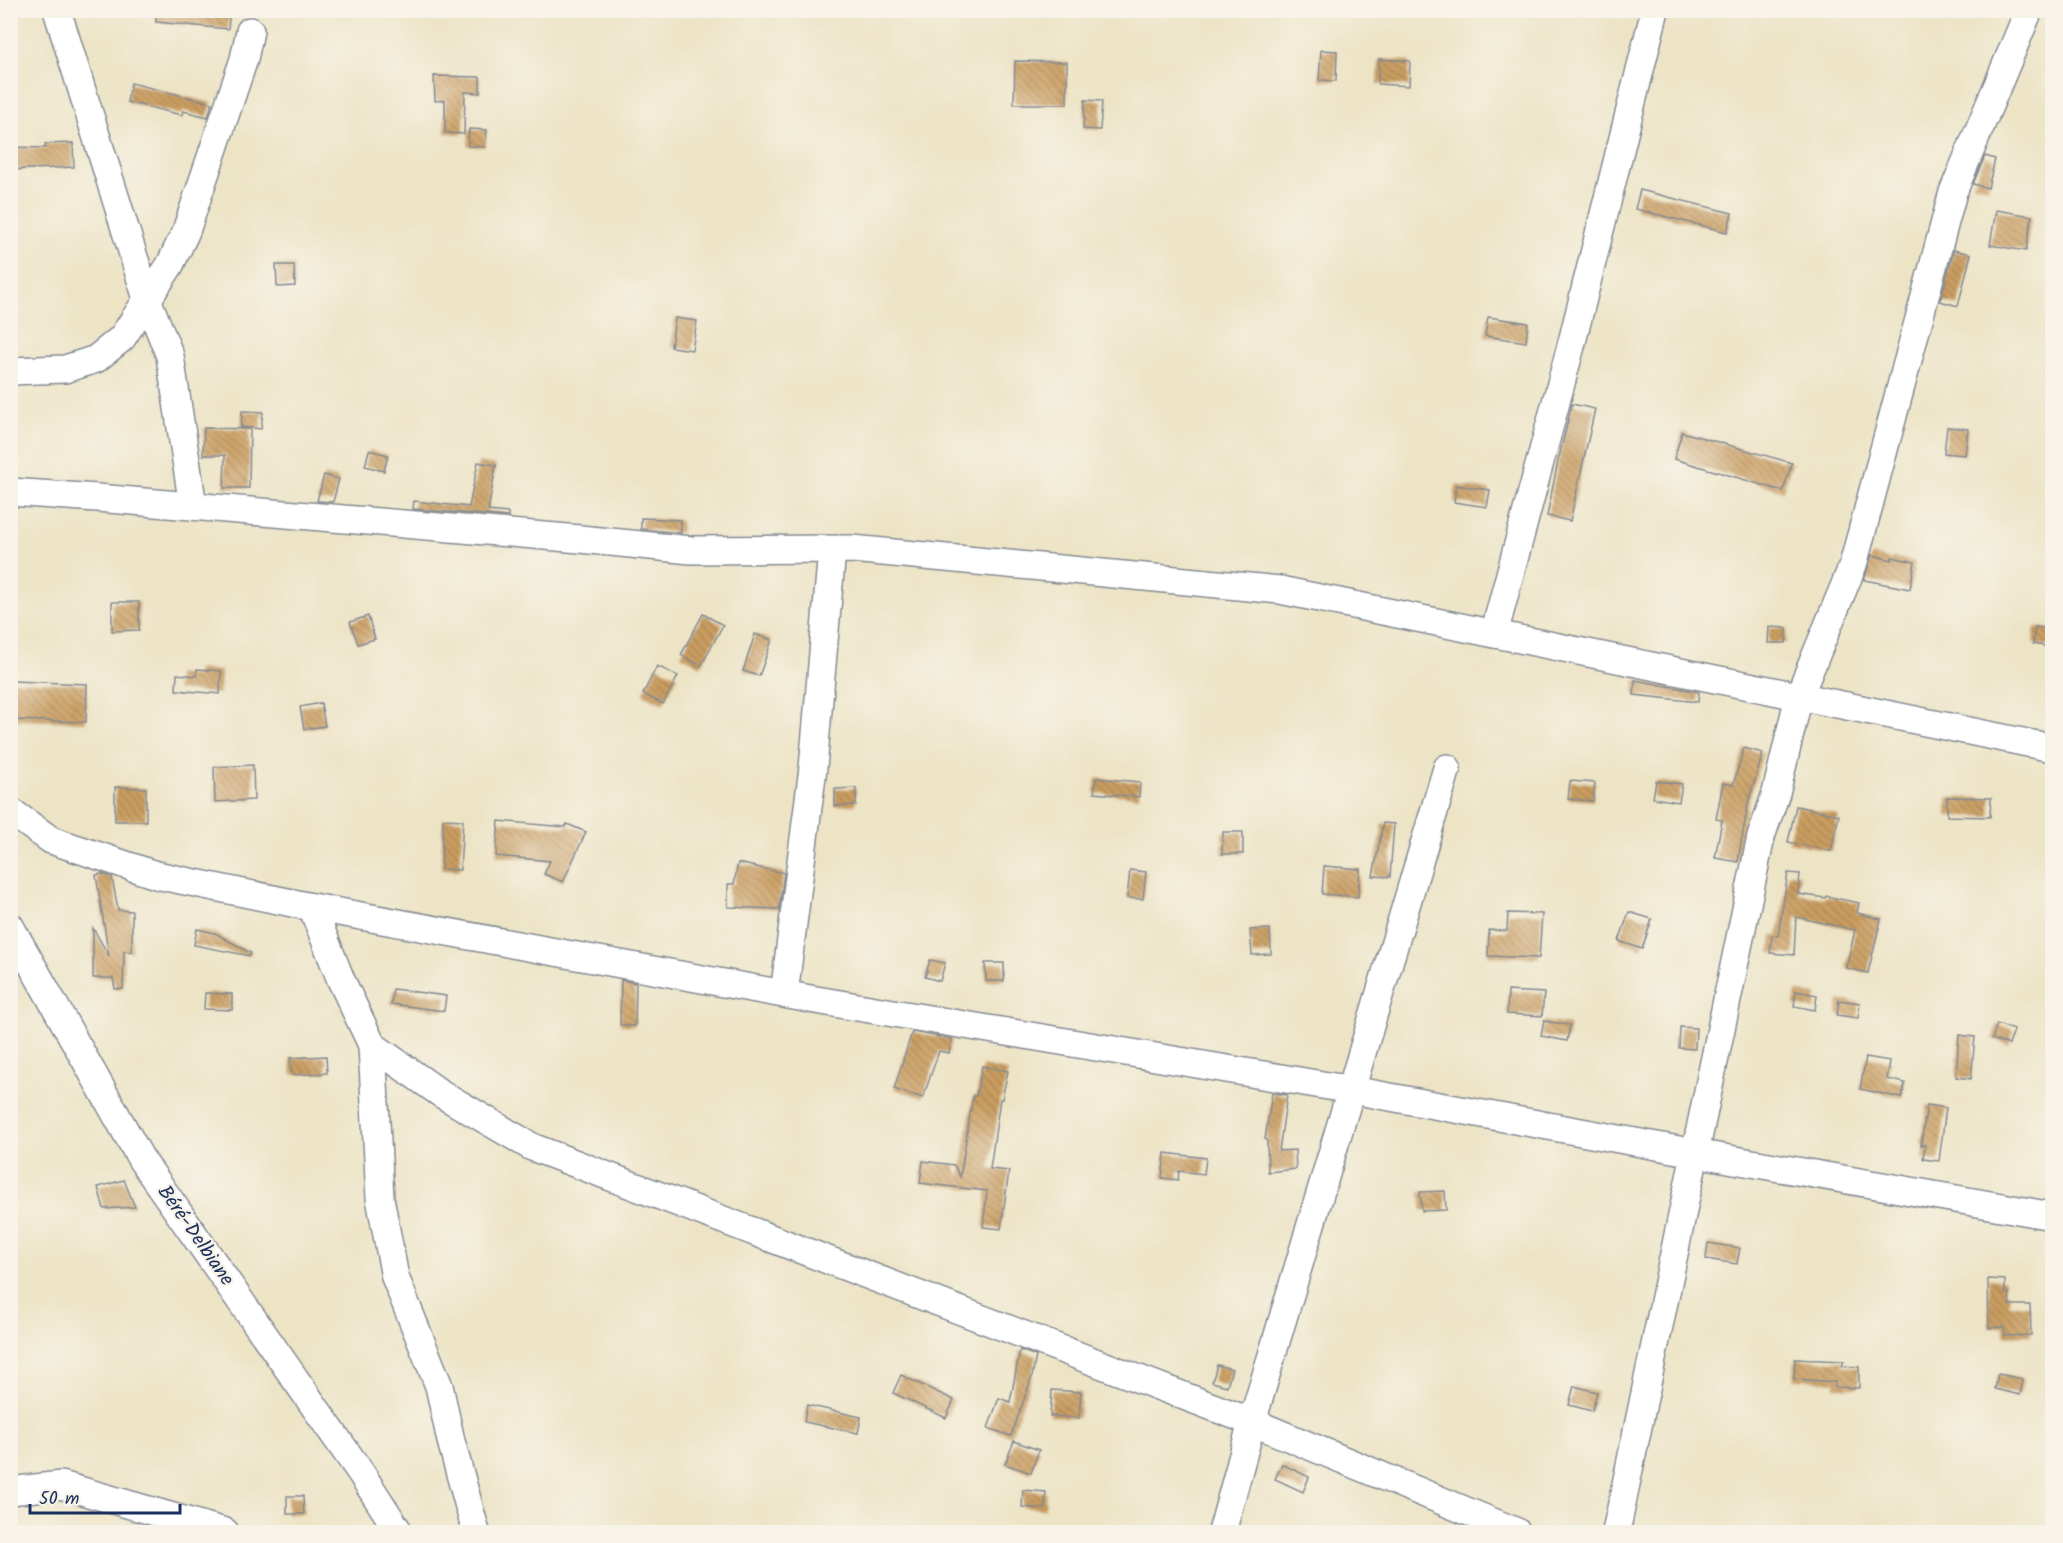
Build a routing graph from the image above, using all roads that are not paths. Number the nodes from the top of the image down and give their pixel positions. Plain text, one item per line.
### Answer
1 (57, 10) edge
2 (1656, 10) edge
3 (2029, 10) edge
4 (250, 31) dead end
5 (147, 299) junction
6 (10, 371) edge
7 (10, 492) edge
8 (193, 506) junction
9 (832, 550) junction
10 (1494, 634) junction
11 (1799, 696) junction
12 (2052, 748) edge
13 (1447, 768) dead end
14 (10, 811) edge
15 (312, 907) junction
16 (10, 926) edge
17 (784, 994) junction
18 (372, 1045) junction
19 (1352, 1090) junction
20 (1695, 1153) junction
21 (2052, 1216) edge
22 (1252, 1422) junction
23 (10, 1491) edge
24 (225, 1533) edge
25 (399, 1533) edge
26 (476, 1533) edge
27 (1222, 1533) edge
28 (1517, 1533) edge
29 (1616, 1533) edge

1 - 5 street
2 - 10 street
3 - 11 street
4 - 5 street
5 - 6 street
5 - 8 street
7 - 8 street
8 - 9 street
9 - 10 street
9 - 17 street
10 - 11 street
11 - 12 street
11 - 20 street
13 - 19 street
14 - 15 street
15 - 17 street
15 - 18 street
16 - 25 street, Béré-Delbiane
17 - 19 street
18 - 22 street
18 - 26 street
19 - 20 street
19 - 22 street
20 - 21 street
20 - 29 street
22 - 27 street
22 - 28 street
23 - 24 street

